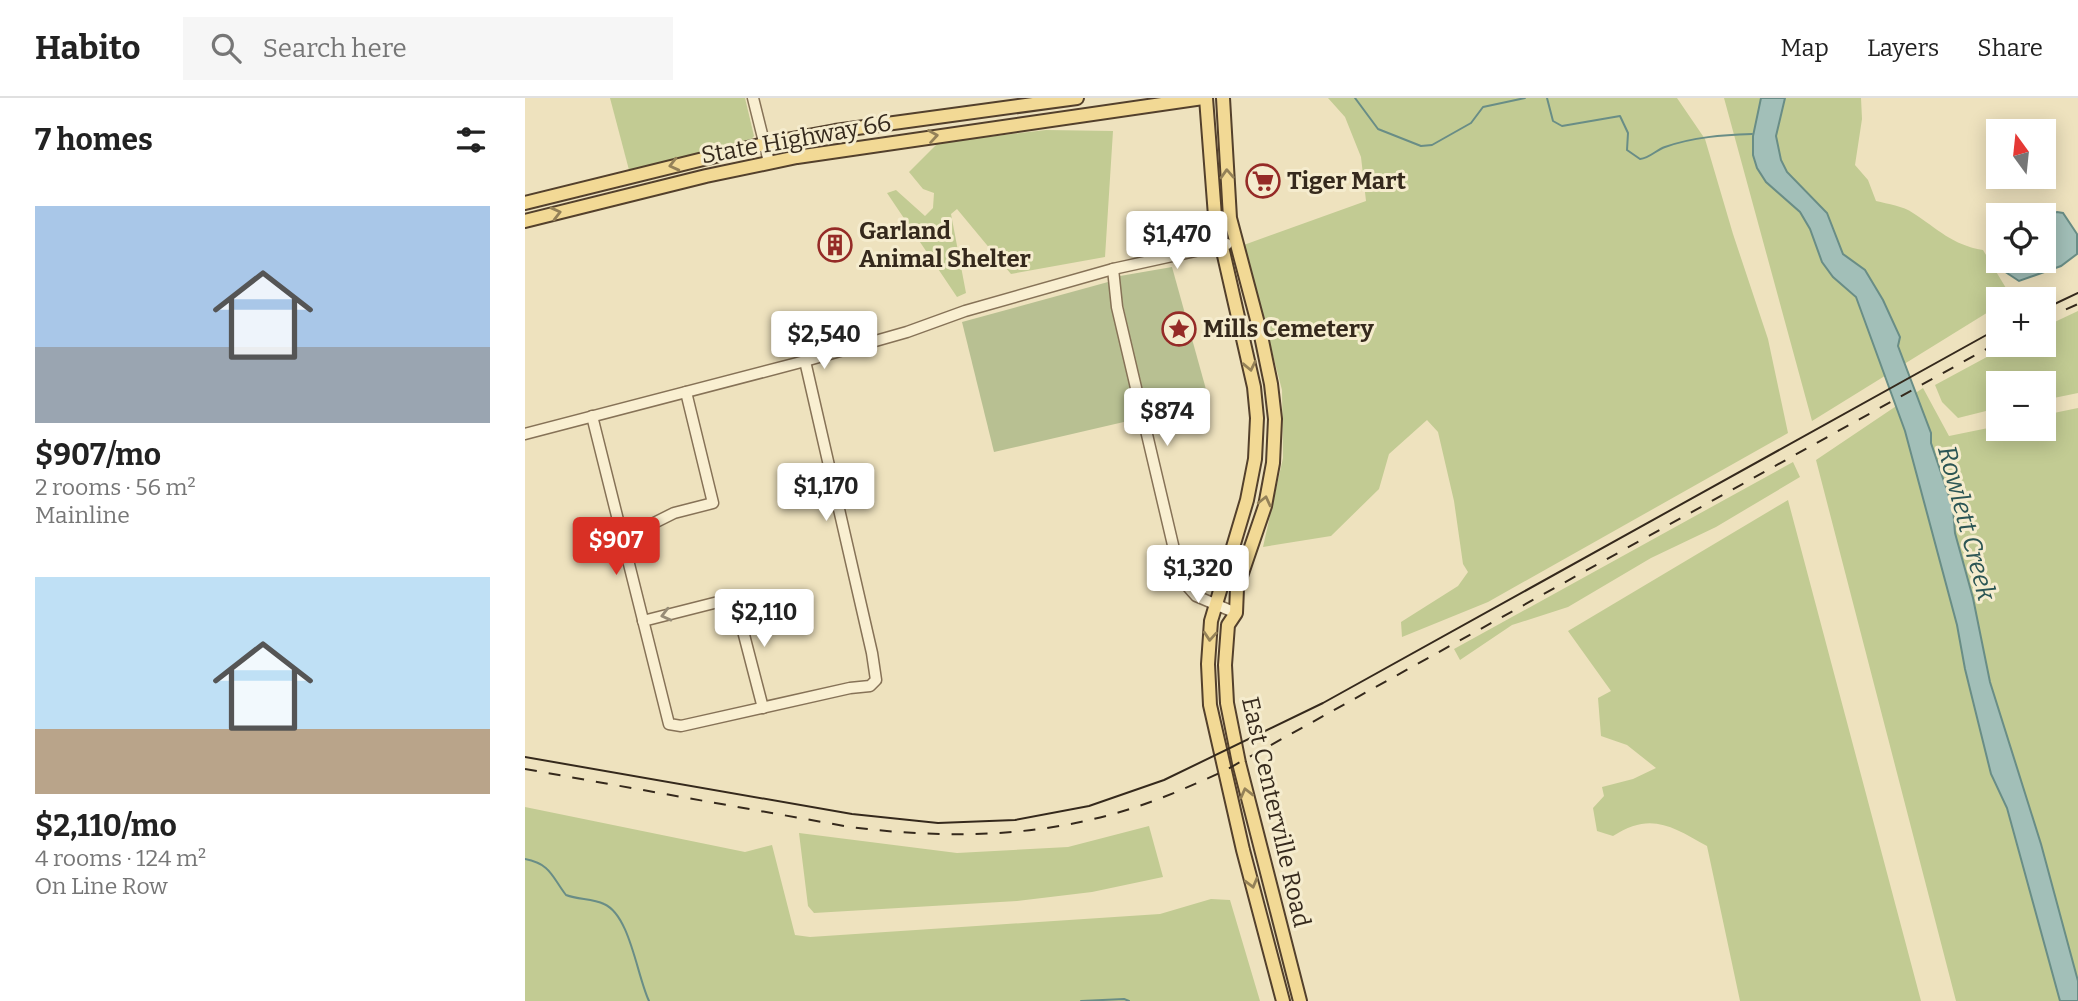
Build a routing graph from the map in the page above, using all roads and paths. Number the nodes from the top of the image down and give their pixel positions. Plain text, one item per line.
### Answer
1 (753, 98) edge
2 (1077, 98) edge
3 (1205, 98) edge
4 (1223, 98) edge
5 (764, 144) junction
6 (769, 162) junction
7 (580, 189) junction
8 (525, 203) edge
9 (586, 205) junction
10 (525, 221) edge
11 (1235, 242) junction
12 (1221, 245) junction
13 (1113, 270) junction
14 (805, 361) junction
15 (686, 391) junction
16 (592, 416) junction
17 (525, 434) edge
18 (621, 531) junction
19 (1215, 604) junction
20 (1237, 612) junction
21 (643, 621) junction
22 (1225, 682) junction
23 (1209, 687) junction
24 (763, 708) junction
25 (1260, 846) junction
26 (1243, 850) junction
27 (1294, 977) junction
28 (1278, 981) junction
29 (1283, 1001) edge
30 (1300, 1001) edge

1 - 5 street
2 - 5 main road, State Highway 66
6 -> 3 main road, State Highway 66
3 - 12 main road, East Centerville Road
11 -> 4 main road, East Centerville Road
5 - 6 street
5 -> 7 main road, State Highway 66
6 - 9 main road, State Highway 66
7 - 8 main road, State Highway 66
7 - 9 main road
10 -> 9 main road, State Highway 66
11 - 12 street
20 -> 11 main road, East Centerville Road
12 - 13 street
12 -> 19 main road, East Centerville Road
13 - 14 street
13 - 19 street
14 - 15 street
14 - 24 street
15 - 16 street
15 - 18 street
16 - 17 street
16 - 18 street
18 - 21 street
19 - 20 street
19 -> 23 main road, East Centerville Road
20 - 22 main road, East Centerville Road
21 - 24 street
24 -> 21 street
22 - 23 main road
25 -> 22 main road, East Centerville Road
23 - 26 main road, East Centerville Road
25 - 26 main road
25 - 27 main road, East Centerville Road
26 -> 28 main road, East Centerville Road
27 - 28 main road
27 - 30 main road, East Centerville Road
28 - 29 main road, East Centerville Road

